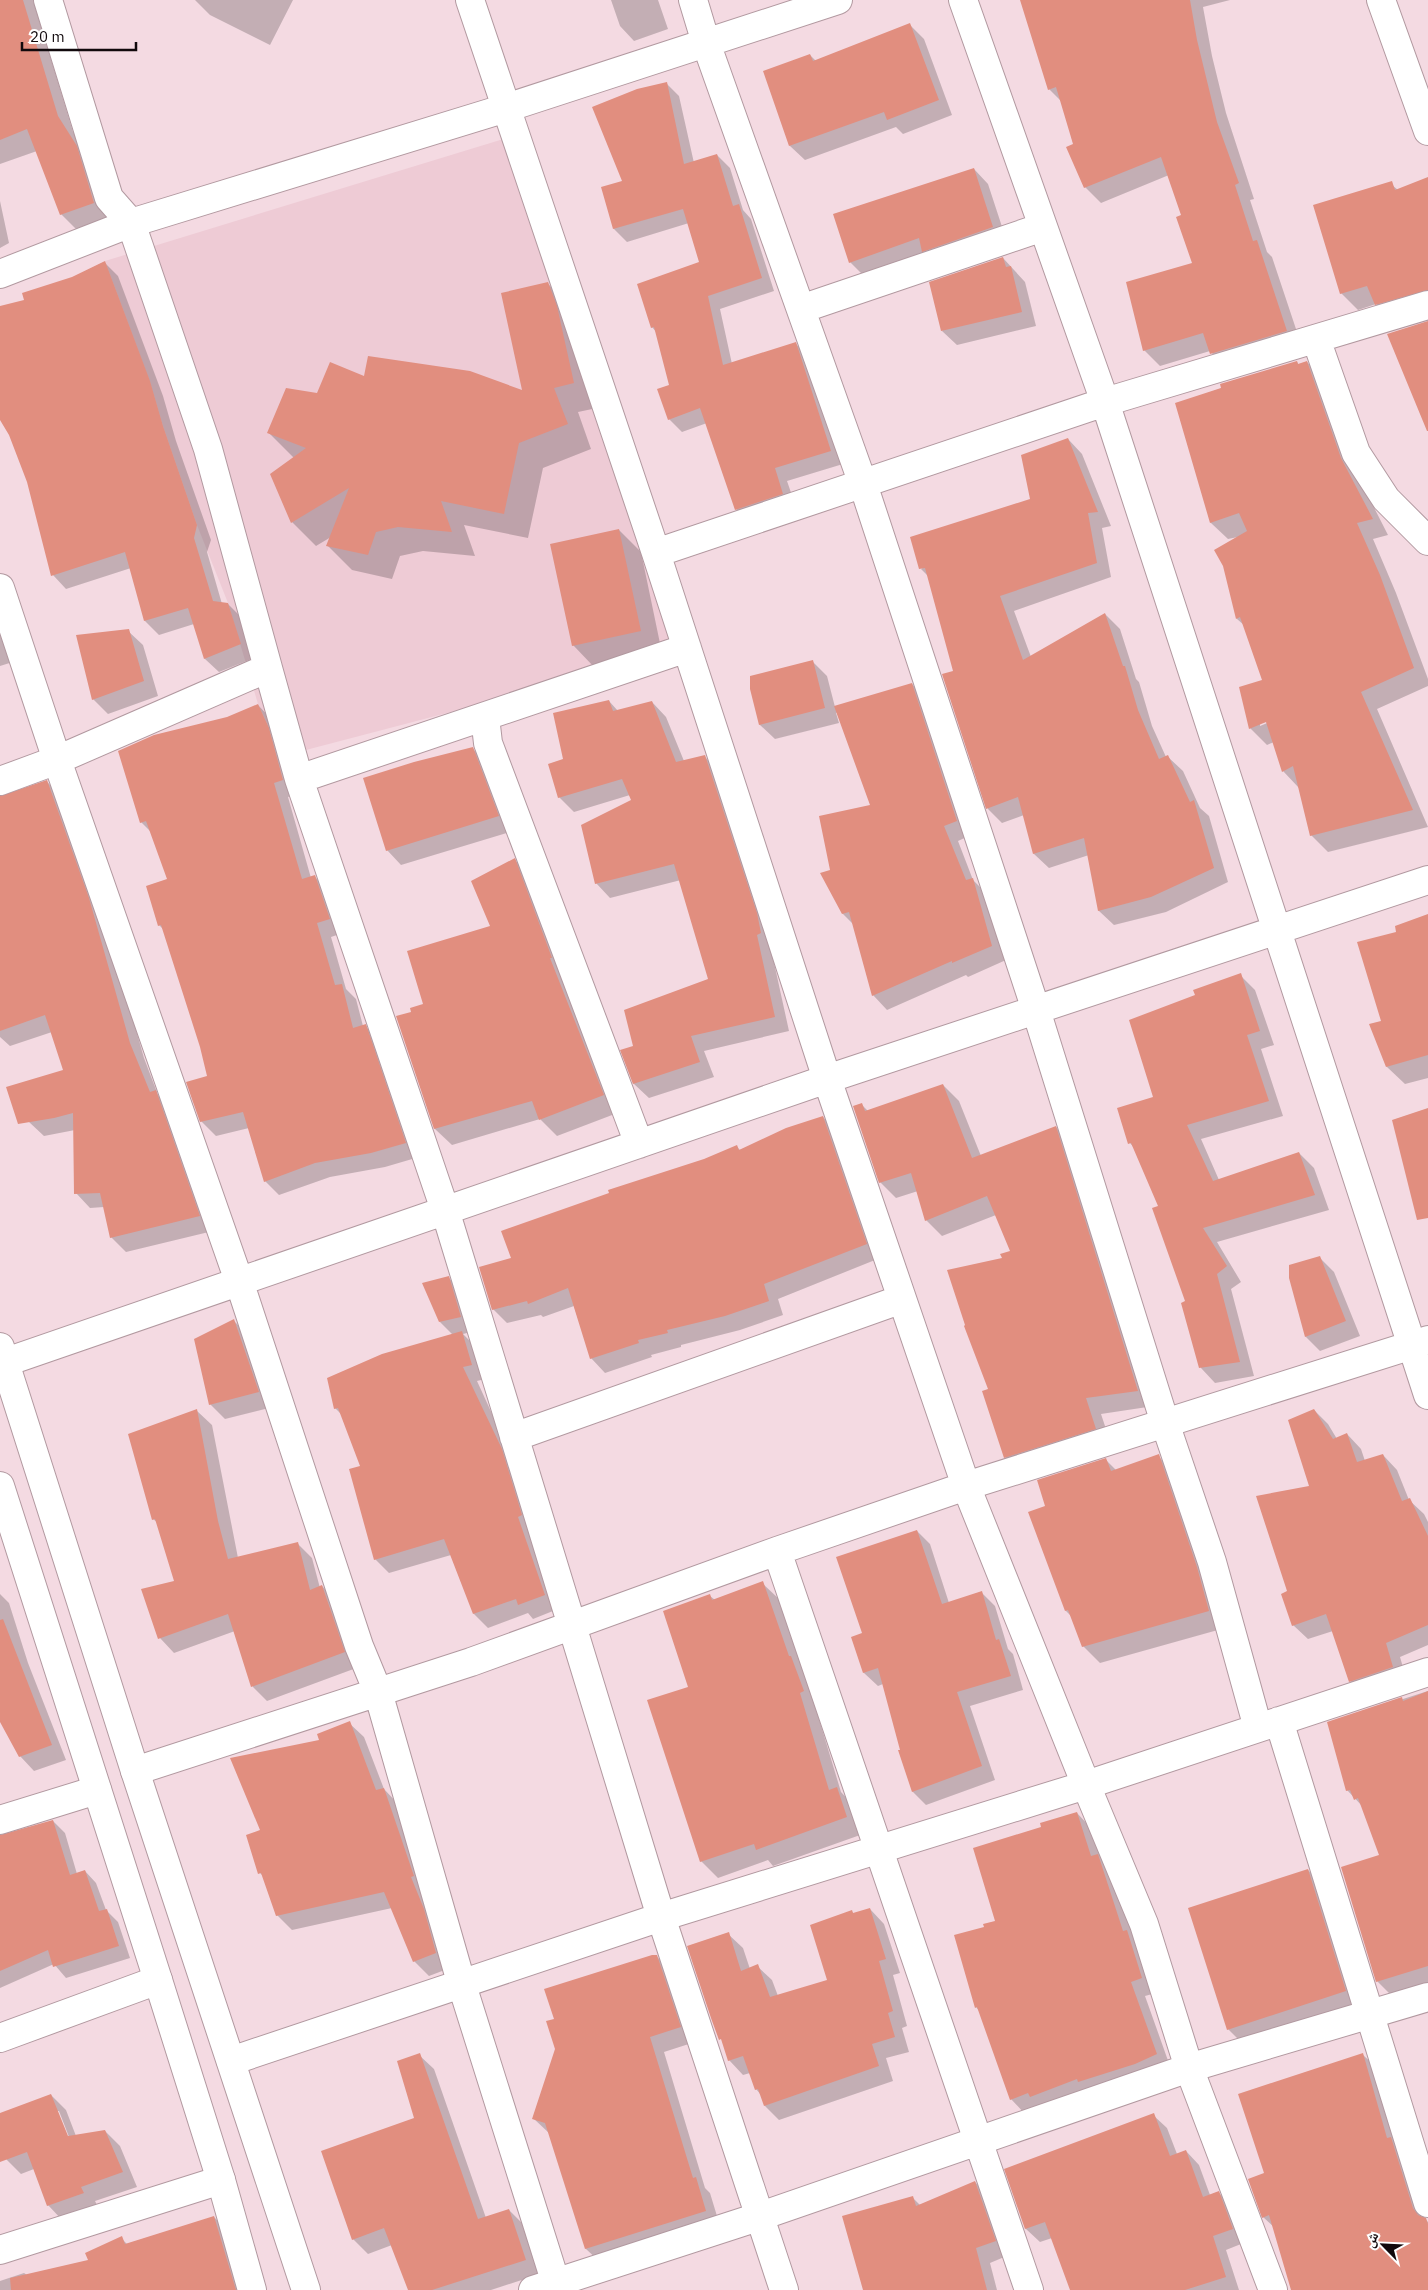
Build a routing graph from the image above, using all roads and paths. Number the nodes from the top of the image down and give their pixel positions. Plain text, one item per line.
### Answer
1 (48, 0) edge
2 (470, 0) edge
3 (693, 0) edge
4 (838, 0) edge
5 (963, 0) edge
6 (1381, 0) edge
7 (706, 43) junction
8 (506, 108) junction
9 (1428, 131) edge
10 (131, 223) junction
11 (1043, 227) junction
12 (0, 274) edge
13 (1428, 305) edge
14 (801, 309) junction
15 (1316, 339) junction
16 (1105, 402) junction
17 (863, 484) junction
18 (1428, 541) edge
19 (656, 553) junction
20 (0, 588) edge
21 (687, 648) junction
22 (268, 668) junction
23 (484, 717) junction
24 (57, 760) junction
25 (299, 779) junction
26 (0, 781) edge
27 (1428, 880) edge
28 (1277, 930) junction
29 (1036, 1010) junction
30 (827, 1079) junction
31 (639, 1144) junction
32 (445, 1210) junction
33 (239, 1281) junction
34 (902, 1299) junction
35 (1420, 1343) edge
36 (2, 1358) edge
37 (1428, 1395) edge
38 (1165, 1423) junction
39 (514, 1437) junction
40 (0, 1486) edge
41 (966, 1486) junction
42 (777, 1551) junction
43 (572, 1626) junction
44 (1428, 1672) edge
45 (378, 1692) junction
46 (1269, 1724) junction
47 (135, 1771) junction
48 (1086, 1786) junction
49 (97, 1790) junction
50 (0, 1820) edge
51 (879, 1850) junction
52 (661, 1917) junction
53 (158, 1980) junction
54 (461, 1982) junction
55 (1428, 1997) edge
56 (1369, 2014) junction
57 (0, 2038) edge
58 (231, 2061) junction
59 (1189, 2068) junction
60 (978, 2141) junction
61 (221, 2180) junction
62 (1428, 2203) edge
63 (758, 2217) junction
64 (0, 2250) edge
65 (549, 2288) edge
66 (252, 2290) edge
67 (306, 2290) edge
68 (784, 2290) edge
69 (1029, 2290) edge
70 (1273, 2290) edge

1 - 10 street
2 - 8 street
3 - 7 street
4 - 7 street
5 - 11 street
6 - 9 street
7 - 8 street
7 - 14 street
8 - 10 street
8 - 19 street
10 - 12 street
10 - 22 street
11 - 14 street
11 - 16 street
13 - 15 street
14 - 17 street
15 - 16 street
15 - 18 street
16 - 17 street
16 - 28 street
17 - 19 street
17 - 29 street
19 - 21 street
20 - 24 street
21 - 23 street
21 - 30 street
22 - 24 street
22 - 25 street
23 - 25 street
23 - 31 street
24 - 26 street
24 - 33 street
25 - 32 street
27 - 28 street
28 - 29 street
28 - 35 street
29 - 30 street
29 - 38 street
30 - 31 street
30 - 34 street
31 - 32 street
32 - 33 street
32 - 39 street
33 - 36 street
33 - 45 street
34 - 39 street
34 - 41 street
35 - 37 street
35 - 38 street
36 - 47 street
38 - 41 street
38 - 46 street
39 - 43 street
40 - 49 street
41 - 42 street
41 - 48 street
42 - 43 street
42 - 51 street
43 - 45 street
43 - 52 street
44 - 46 street
45 - 47 street
45 - 54 street
46 - 48 street
46 - 56 street
47 - 58 street
48 - 51 street
48 - 59 street
49 - 50 street
49 - 53 street
51 - 52 street
51 - 60 street
52 - 54 street
52 - 63 street
53 - 57 street
53 - 61 street
54 - 58 street
54 - 65 street
55 - 56 street
56 - 59 street
56 - 62 street
58 - 67 street
59 - 60 street
59 - 70 street
60 - 63 street
60 - 69 street
61 - 64 street
61 - 66 street
63 - 65 street
63 - 68 street

